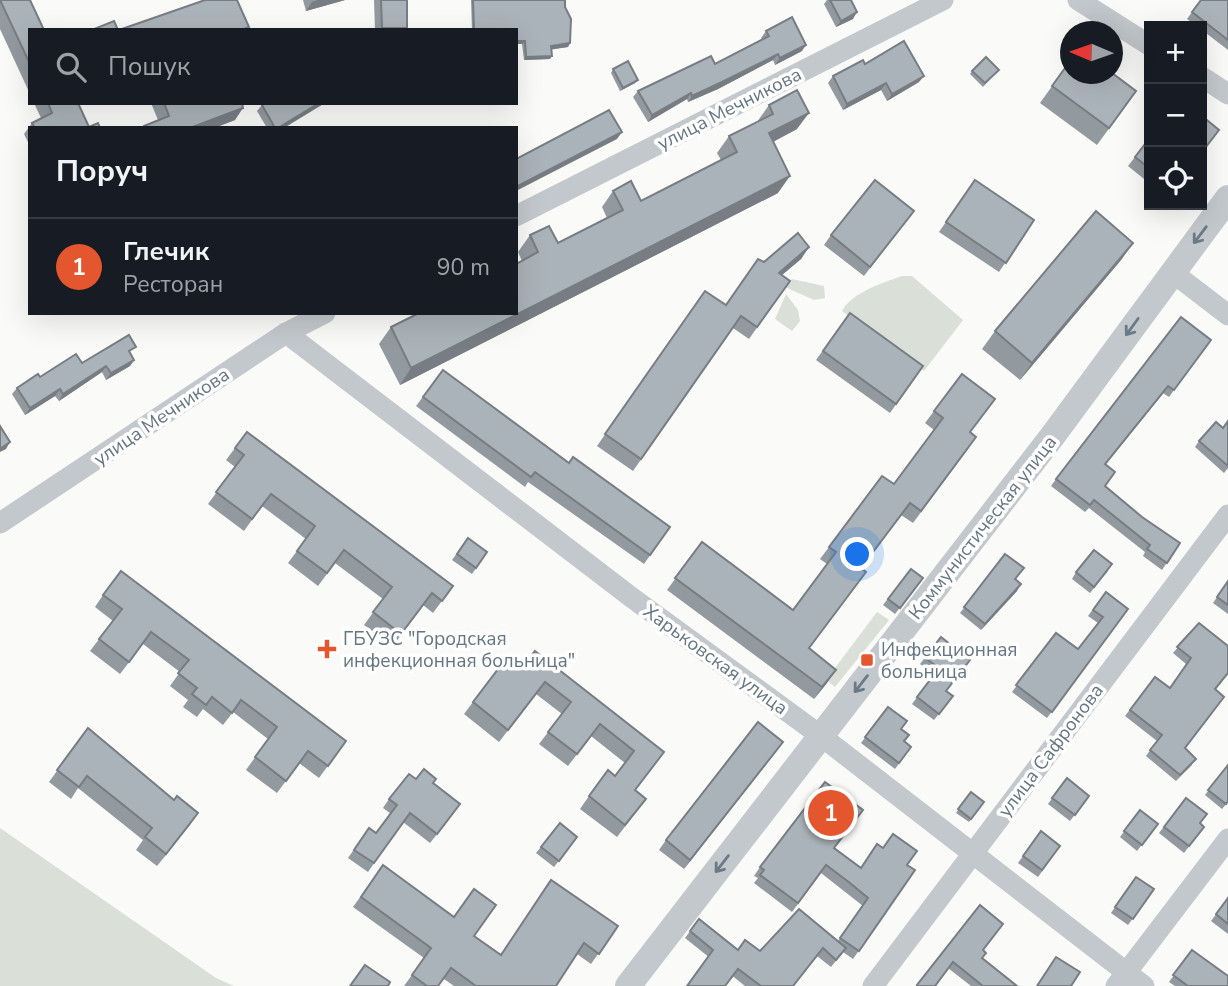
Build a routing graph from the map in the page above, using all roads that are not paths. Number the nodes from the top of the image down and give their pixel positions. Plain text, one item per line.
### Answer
1 (943, 0) edge
2 (1078, 0) edge
3 (1144, 42) edge
4 (1207, 80) edge
5 (1228, 94) edge
6 (1228, 198) edge
7 (518, 215) edge
8 (1172, 272) junction
9 (321, 315) edge
10 (1228, 315) edge
11 (286, 333) junction
12 (1228, 515) edge
13 (0, 523) edge
14 (821, 736) junction
15 (1228, 839) edge
16 (972, 854) junction
17 (1121, 979) edge
18 (628, 986) edge
19 (873, 986) edge
20 (1144, 986) edge

1 - 7 street, улица Мечникова
2 - 3 street
4 - 5 street
6 -> 8 street, Коммунистическая улица
8 - 10 street
8 -> 14 street, Коммунистическая улица
9 - 11 street, улица Мечникова
11 - 13 street, улица Мечникова
11 - 14 street, Харьковская улица
12 - 16 street, улица Сафронова
14 - 16 street, Харьковская улица
14 -> 18 street, Коммунистическая улица
15 - 17 street
16 - 17 street, Харьковская улица
16 - 19 street, улица Сафронова
17 - 20 street, Харьковская улица

